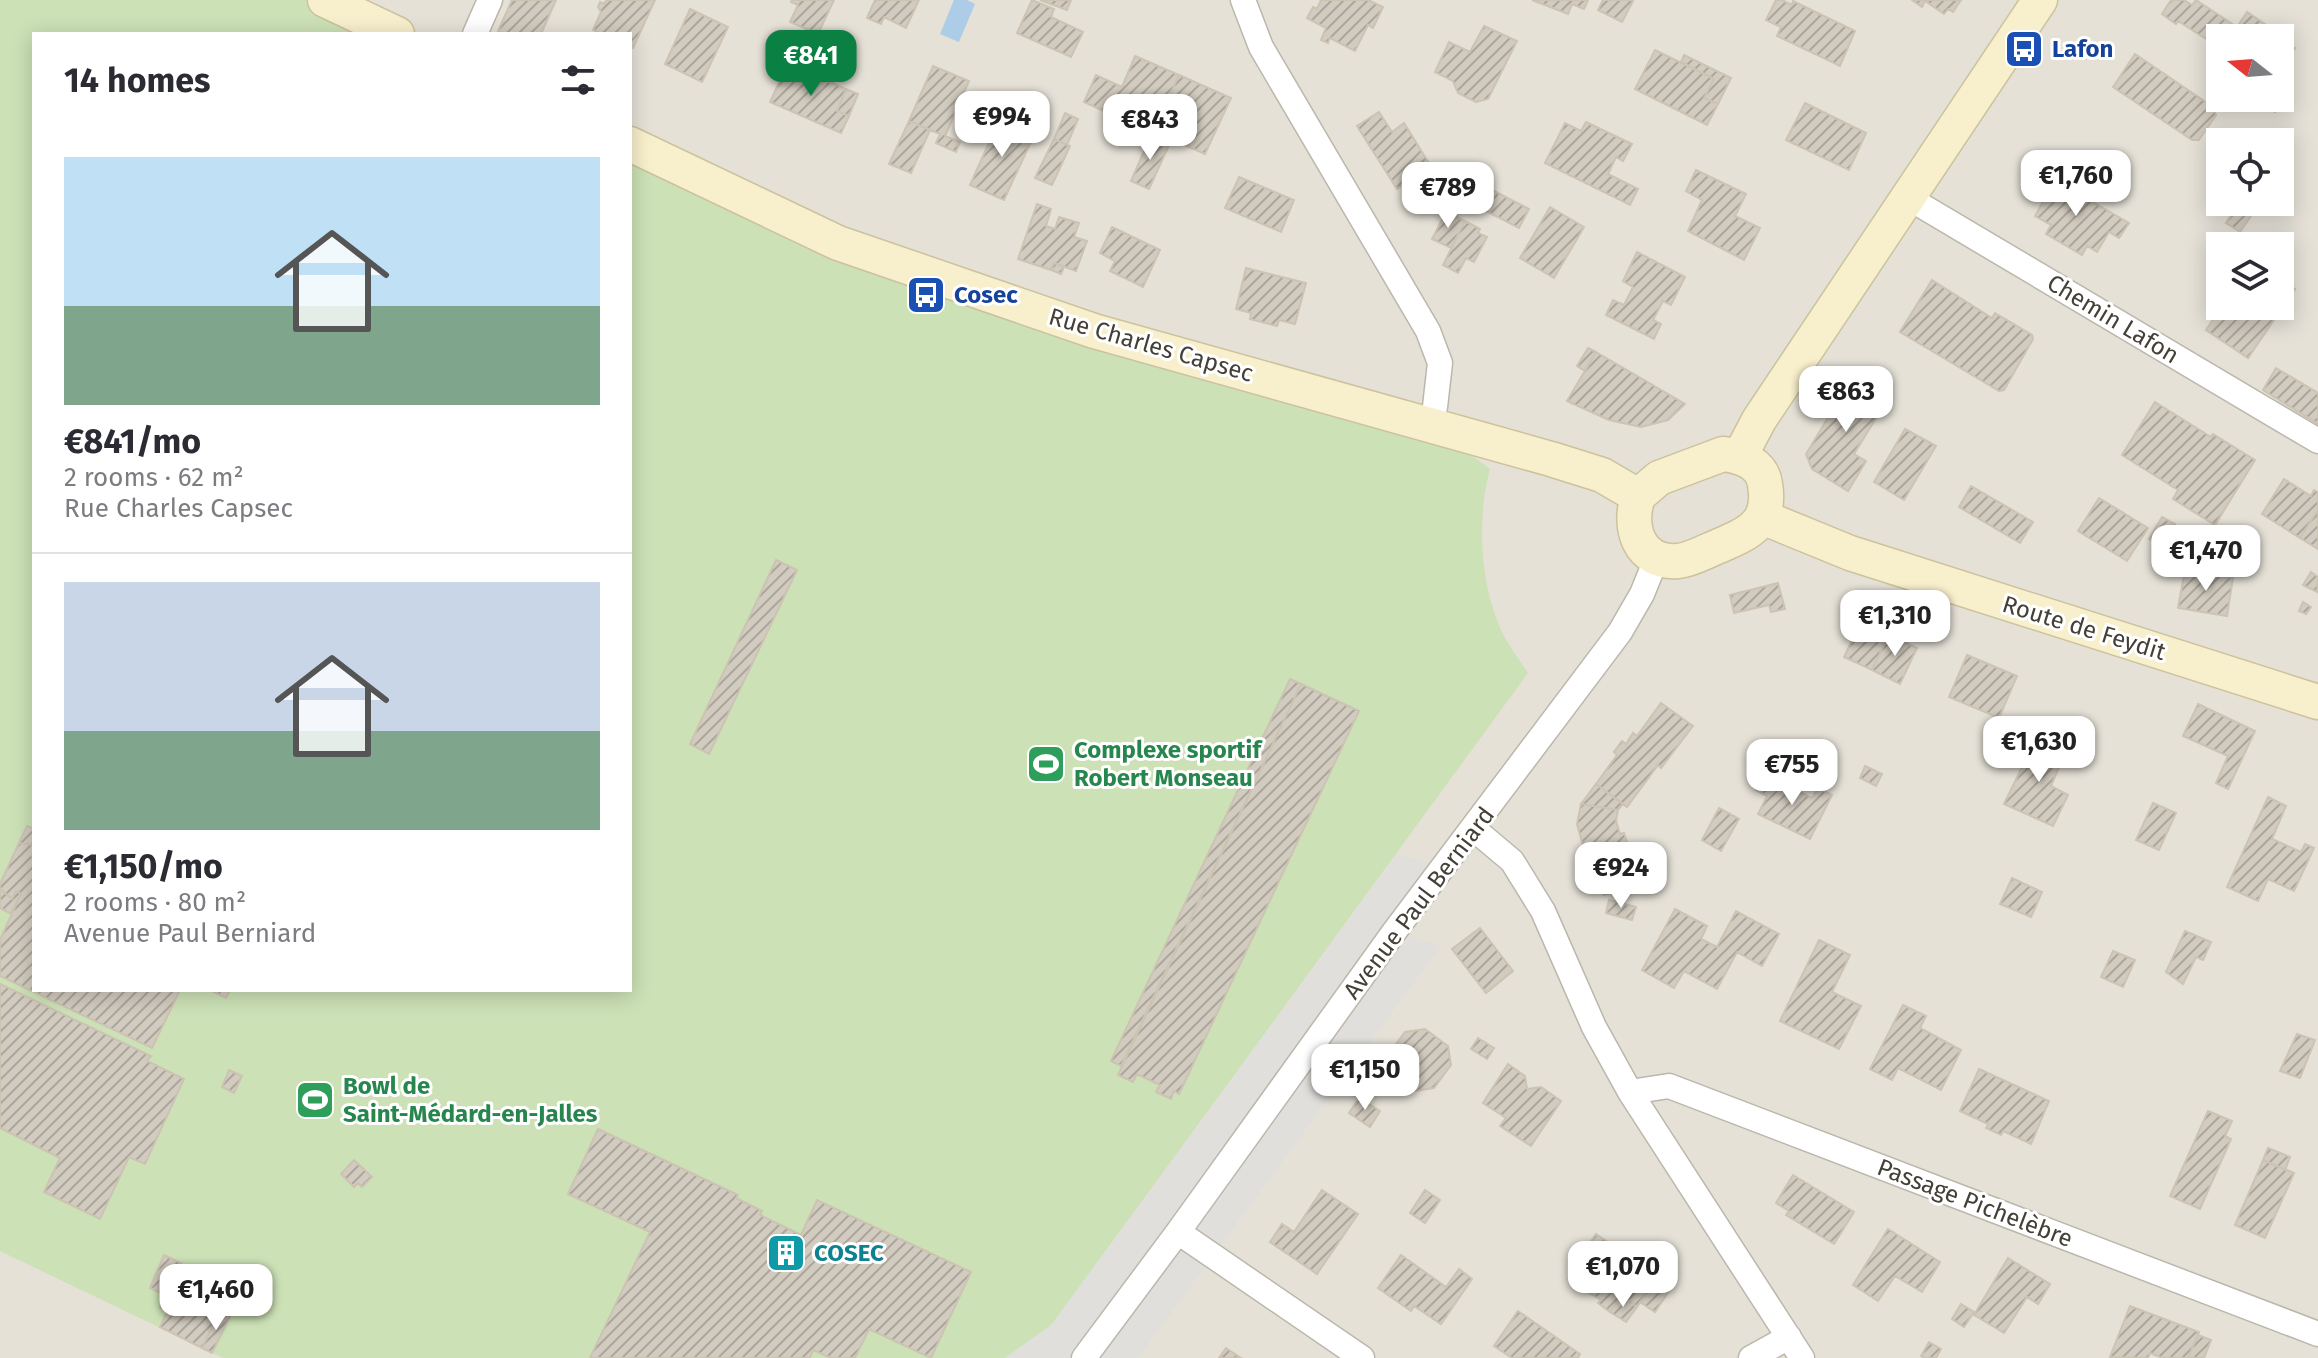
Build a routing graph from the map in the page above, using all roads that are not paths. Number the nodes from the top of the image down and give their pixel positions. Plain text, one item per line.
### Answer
1 (325, 0) edge
2 (490, 0) edge
3 (1243, 0) edge
4 (2040, 0) edge
5 (393, 32) edge
6 (476, 32) edge
7 (632, 145) edge
8 (1907, 197) junction
9 (1430, 425) junction
10 (2318, 441) edge
11 (1740, 456) junction
12 (1638, 496) junction
13 (1762, 517) junction
14 (1657, 557) junction
15 (2318, 702) edge
16 (1474, 829) junction
17 (1630, 1092) junction
18 (1178, 1232) junction
19 (2318, 1334) edge
20 (1789, 1337) junction
21 (1084, 1358) edge
22 (1362, 1358) edge
23 (1751, 1358) edge
24 (1802, 1358) edge

1 - 5 street
2 - 6 street
3 - 9 street
4 - 8 street
7 - 9 street, Rue Charles Capsec
8 - 10 street, Chemin Lafon
8 - 11 street
9 - 12 street, Rue Charles Capsec
11 - 12 street
11 - 13 street
12 - 14 street
13 - 14 street
13 - 15 street, Route de Feydit
14 - 16 street, Avenue Paul Berniard
16 - 17 street
16 - 18 street, Avenue Paul Berniard
17 - 19 street, Passage Pichelèbre
17 - 20 street
18 - 21 street, Avenue Paul Berniard
18 - 22 street
20 - 23 street
20 - 24 street

